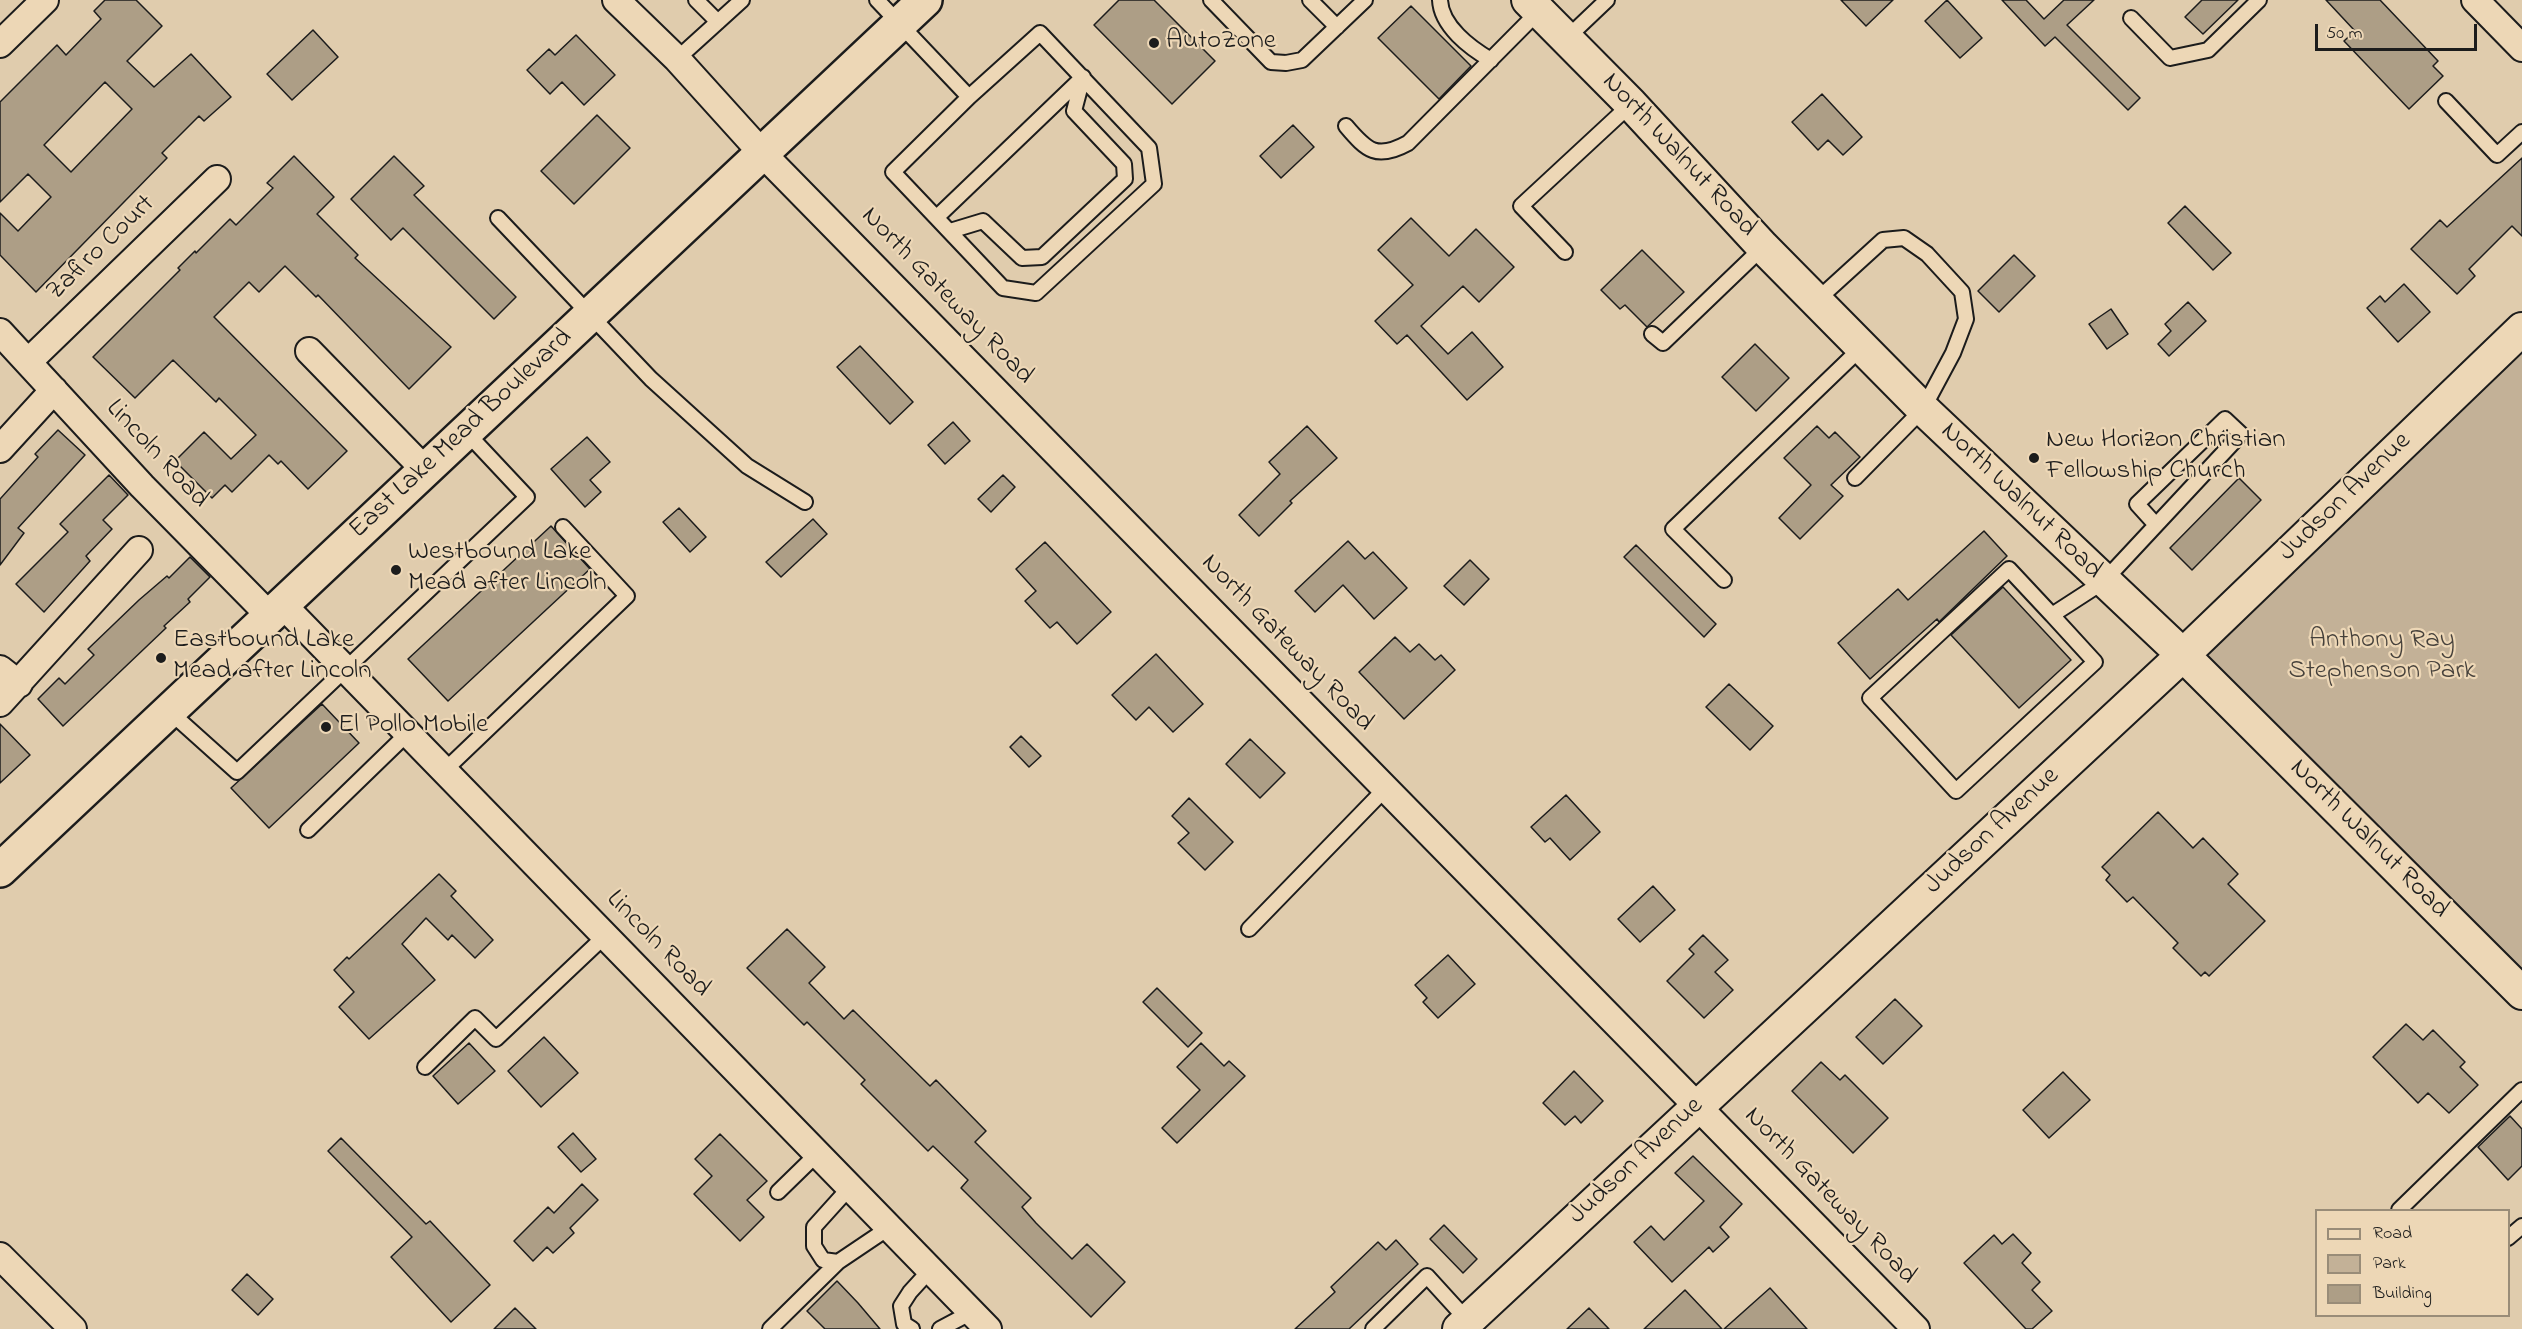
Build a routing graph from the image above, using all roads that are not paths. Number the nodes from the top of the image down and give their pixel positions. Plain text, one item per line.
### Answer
1 (45, 0) edge
2 (616, 0) edge
3 (696, 0) edge
4 (742, 0) edge
5 (877, 0) edge
6 (925, 0) edge
7 (1211, 0) edge
8 (1365, 0) edge
9 (1440, 0) edge
10 (1607, 0) edge
11 (2259, 0) edge
12 (2475, 0) edge
13 (1317, 2) edge
14 (1534, 6) edge
15 (2131, 18) dead end
16 (718, 22) junction
17 (899, 24) junction
18 (1337, 27) junction
19 (1566, 39) junction
20 (0, 44) edge
21 (2522, 48) edge
22 (677, 59) junction
23 (1491, 60) junction
24 (1083, 78) junction
25 (2446, 102) dead end
26 (969, 104) junction
27 (1631, 104) junction
28 (1346, 126) dead end
29 (2522, 132) edge
30 (762, 153) junction
31 (217, 179) dead end
32 (937, 217) junction
33 (498, 218) dead end
34 (950, 231) junction
35 (1763, 247) junction
36 (1565, 252) dead end
37 (1816, 301) junction
38 (590, 315) junction
39 (2522, 329) edge
40 (0, 332) edge
41 (1652, 334) dead end
42 (1862, 347) junction
43 (309, 351) dead end
44 (28, 362) junction
45 (54, 390) junction
46 (1923, 409) junction
47 (466, 432) junction
48 (0, 449) edge
49 (425, 470) junction
50 (1855, 478) dead end
51 (805, 502) dead end
52 (2156, 525) junction
53 (563, 528) dead end
54 (139, 550) dead end
55 (1725, 580) dead end
56 (2103, 582) junction
57 (276, 610) junction
58 (2052, 615) junction
59 (2183, 655) junction
60 (346, 670) junction
61 (10, 677) edge
62 (0, 703) edge
63 (169, 711) junction
64 (408, 734) junction
65 (444, 771) junction
66 (1386, 788) junction
67 (308, 830) dead end
68 (0, 870) edge
69 (1249, 929) dead end
70 (606, 935) junction
71 (2522, 993) edge
72 (425, 1067) dead end
73 (2522, 1090) edge
74 (1697, 1106) junction
75 (819, 1152) junction
76 (851, 1186) junction
77 (778, 1192) dead end
78 (2400, 1209) edge
79 (2522, 1226) edge
80 (890, 1227) junction
81 (2510, 1236) edge
82 (838, 1262) junction
83 (3, 1265) edge
84 (931, 1269) junction
85 (980, 1320) edge
86 (1463, 1325) edge
87 (73, 1329) edge
88 (770, 1329) edge
89 (912, 1329) edge
90 (940, 1329) edge
91 (1373, 1329) edge
92 (1916, 1329) edge

1 - 20 street
2 - 22 street, North Gateway Road
3 - 16 lane
4 - 16 lane
5 - 17 lane
6 - 17 main road, East Lake Mead Boulevard
7 - 18 lane
8 - 18 lane
9 - 23 lane
10 - 19 lane
11 - 15 lane
12 - 21 street
13 - 18 lane
14 - 19 street, North Walnut Road
14 - 23 lane
16 - 22 lane
17 - 26 lane
17 - 30 main road, East Lake Mead Boulevard
19 - 27 street, North Walnut Road
22 - 30 street, North Gateway Road
23 - 28 lane
24 - 26 lane
24 - 32 lane
24 - 34 lane
24 - 34 lane
25 - 29 lane
26 - 32 lane
27 - 35 street, North Walnut Road
27 - 36 lane
30 - 38 main road, East Lake Mead Boulevard
30 - 66 street, North Gateway Road
31 - 44 street, Zafiro Court
32 - 34 lane
33 - 38 lane
35 - 37 street, North Walnut Road
35 - 41 lane
37 - 42 street, North Walnut Road
37 - 46 lane
38 - 47 main road, East Lake Mead Boulevard
38 - 51 lane
39 - 59 street, Judson Avenue
40 - 44 street, Lincoln Road
42 - 46 street, North Walnut Road
42 - 55 lane
43 - 49 street
44 - 45 street, Lincoln Road
45 - 48 street
45 - 57 street, Lincoln Road
46 - 50 lane
46 - 56 street, North Walnut Road
47 - 49 main road, East Lake Mead Boulevard
47 - 60 lane
49 - 57 main road, East Lake Mead Boulevard
52 - 52 lane
52 - 56 lane
53 - 65 lane
54 - 61 street
56 - 58 lane
56 - 59 street, North Walnut Road
57 - 60 street, Lincoln Road
57 - 63 main road, East Lake Mead Boulevard
58 - 58 lane
59 - 71 street, North Walnut Road
59 - 74 street, Judson Avenue
60 - 63 lane
60 - 64 street, Lincoln Road
61 - 62 street
63 - 68 main road, East Lake Mead Boulevard
64 - 65 street, Lincoln Road
64 - 67 lane
65 - 70 street, Lincoln Road
66 - 69 lane
66 - 74 street, North Gateway Road
70 - 72 lane
70 - 75 street, Lincoln Road
73 - 78 lane
74 - 86 street, Judson Avenue
74 - 92 street, North Gateway Road
75 - 76 street, Lincoln Road
75 - 77 lane
76 - 80 street, Lincoln Road
76 - 82 lane
79 - 81 lane
80 - 82 lane
80 - 84 street, Lincoln Road
82 - 88 lane
83 - 87 street
84 - 85 street, Lincoln Road
84 - 89 lane
85 - 90 lane
86 - 91 lane

